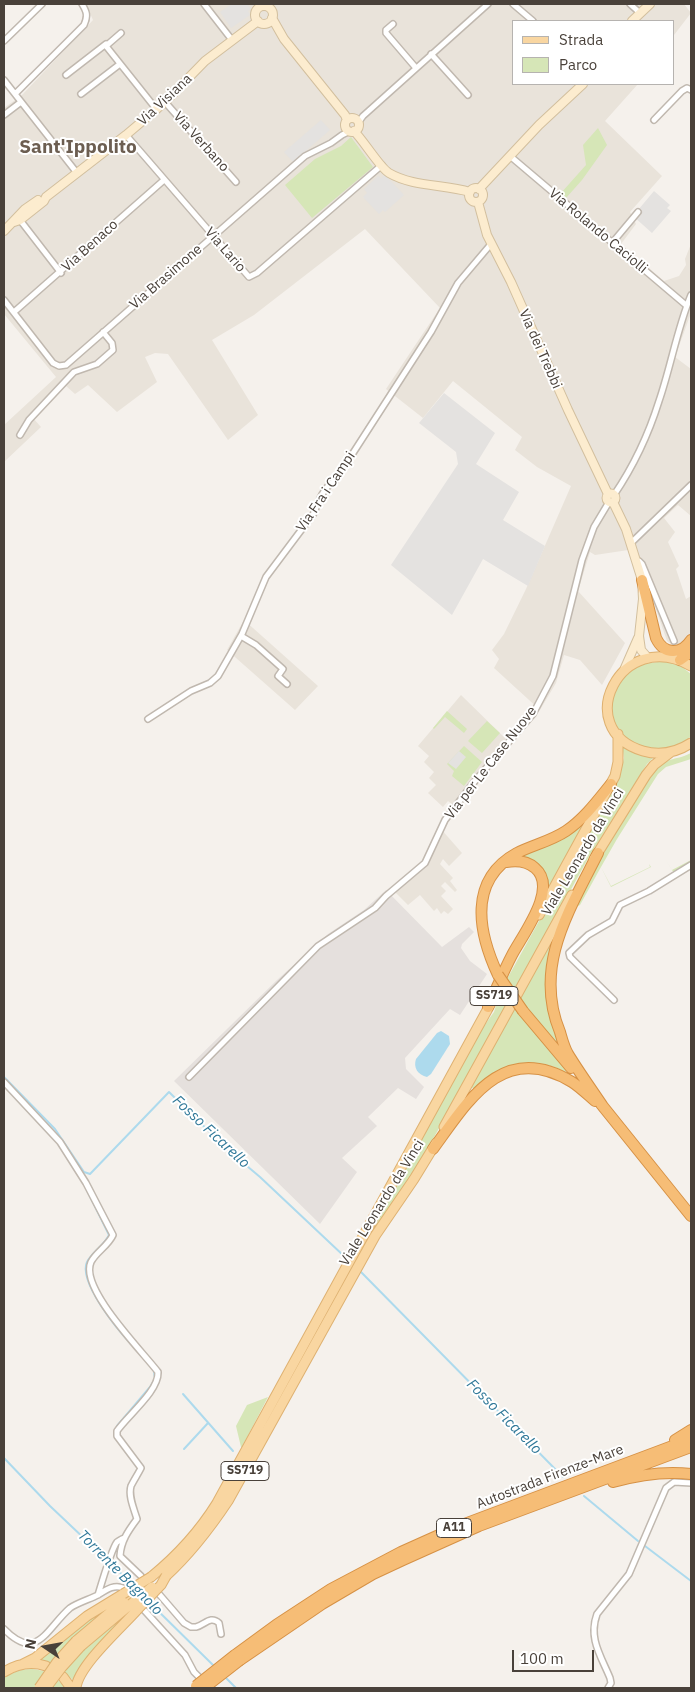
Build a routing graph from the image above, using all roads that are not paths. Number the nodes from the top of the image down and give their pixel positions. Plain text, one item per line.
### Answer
1 (42, 4) edge
2 (82, 4) edge
3 (204, 4) edge
4 (488, 4) edge
5 (513, 4) edge
6 (630, 4) edge
7 (650, 4) edge
8 (256, 6) edge
9 (272, 6) edge
10 (640, 13) junction
11 (531, 20) edge
12 (633, 20) edge
13 (258, 21) junction
14 (270, 21) junction
15 (393, 24) dead end
16 (121, 33) dead end
17 (232, 40) junction
18 (4, 41) edge
19 (106, 44) junction
20 (432, 54) junction
21 (120, 64) junction
22 (416, 68) junction
23 (66, 75) dead end
24 (4, 80) edge
25 (582, 85) edge
26 (691, 90) edge
27 (15, 94) junction
28 (81, 94) dead end
29 (468, 95) dead end
30 (21, 102) junction
31 (165, 102) junction
32 (157, 110) junction
33 (4, 115) edge
34 (654, 120) dead end
35 (353, 124) junction
36 (126, 135) junction
37 (510, 156) junction
38 (382, 165) junction
39 (77, 173) junction
40 (164, 180) junction
41 (236, 182) dead end
42 (478, 188) junction
43 (470, 192) junction
44 (478, 202) junction
45 (638, 212) dead end
46 (17, 221) junction
47 (4, 231) edge
48 (213, 237) junction
49 (612, 243) junction
50 (491, 244) junction
51 (60, 272) junction
52 (691, 295) edge
53 (4, 300) edge
54 (687, 306) junction
55 (14, 312) junction
56 (103, 332) junction
57 (20, 435) dead end
58 (691, 485) edge
59 (611, 498) junction
60 (631, 543) junction
61 (636, 560) junction
62 (642, 580) junction
63 (241, 636) junction
64 (639, 636) junction
65 (691, 640) edge
66 (674, 641) dead end
67 (691, 652) edge
68 (648, 658) junction
69 (680, 660) junction
70 (691, 666) edge
71 (624, 670) junction
72 (287, 684) dead end
73 (148, 719) dead end
74 (618, 734) junction
75 (689, 746) edge
76 (671, 752) junction
77 (611, 784) junction
78 (598, 853) junction
79 (503, 862) junction
80 (691, 865) edge
81 (614, 1000) dead end
82 (488, 1007) junction
83 (189, 1076) dead end
84 (4, 1082) edge
85 (604, 1108) junction
86 (433, 1149) junction
87 (681, 1202) junction
88 (691, 1214) edge
89 (691, 1221) edge
90 (691, 1430) edge
91 (691, 1439) edge
92 (691, 1448) edge
93 (618, 1466) junction
94 (691, 1474) edge
95 (691, 1484) edge
96 (560, 1497) junction
97 (124, 1538) junction
98 (141, 1576) dead end
99 (159, 1594) dead end
100 (98, 1595) junction
101 (131, 1601) junction
102 (4, 1629) edge
103 (221, 1634) dead end
104 (79, 1644) junction
105 (237, 1658) junction
106 (23, 1664) junction
107 (46, 1666) dead end
108 (4, 1672) edge
109 (63, 1677) dead end
110 (198, 1687) edge
111 (39, 1688) edge
112 (46, 1688) edge
113 (71, 1688) edge
114 (76, 1688) edge
115 (210, 1688) edge
116 (608, 1688) edge

1 - 18 street
2 - 27 street
3 - 17 street
4 - 20 street, Via Brasimone
5 - 11 street
6 - 10 street
7 - 10 street
8 - 9 street
8 - 13 street
9 - 14 street
10 - 12 street
13 - 14 street
13 - 17 street, Via Visiana
14 - 35 street
15 - 22 street
16 - 19 street
17 - 31 street, Via Visiana
19 - 21 street
19 - 23 street
20 - 22 street, Via Brasimone
20 - 29 street
21 - 28 street
21 - 32 street
22 - 35 street, Via Brasimone
24 - 27 street
25 - 37 street
26 - 34 street
27 - 30 street
30 - 33 street
30 - 39 street
31 - 32 street, Via Visiana
31 - 41 street, Via Verbano
32 - 36 street, Via Visiana
35 - 38 street
35 - 48 street, Via Brasimone
36 - 39 street, Via Visiana
36 - 40 street, Via Lario
37 - 42 street
37 - 49 street, Via Rolando Caciolli
38 - 43 street
38 - 48 street, Via Lario
39 - 46 street, Via Visiana
40 - 48 street, Via Lario
40 - 51 street, Via Benaco
42 - 43 street
42 - 44 street
43 - 44 street
44 - 50 street, Via dei Trebbi
45 - 49 street
46 - 47 street, Via Visiana
46 - 51 street
48 - 56 street, Via Brasimone
49 - 54 street, Via Rolando Caciolli
50 - 59 street, Via dei Trebbi
50 - 63 street, Via Fra i Campi
51 - 55 street, Via Benaco
52 - 54 street, Via per Le Case Nuove
53 - 55 street, Via Brasimone
54 - 59 street, Via per Le Case Nuove
55 - 56 street, Via Brasimone
56 - 57 street
58 - 60 street
59 - 60 street, Via dei Trebbi
59 - 83 street, Via per Le Case Nuove
60 - 61 street, Via dei Trebbi
61 - 62 street, Via dei Trebbi
61 - 66 street
62 - 64 street, Via dei Trebbi
62 - 65 highway
63 - 72 street
63 - 73 street, Via Fra i Campi
64 - 68 street
64 - 71 street
67 - 69 highway
68 - 69 main road
68 - 71 main road
69 - 70 main road
71 - 74 main road, Viale Leonardo da Vinci / SS719
74 - 76 main road, Viale Leonardo da Vinci / SS719
74 - 77 main road, Viale Leonardo da Vinci / SS719
75 - 76 main road, Viale Leonardo da Vinci / SS719
76 - 78 main road, Viale Leonardo da Vinci / SS719
77 - 79 highway
77 - 82 main road, Viale Leonardo da Vinci / SS719
78 - 85 highway
78 - 86 main road, Viale Leonardo da Vinci / SS719
79 - 82 highway
79 - 85 highway, bridge
80 - 81 street
82 - 101 main road, Viale Leonardo da Vinci / SS719, bridge
84 - 97 street
85 - 86 highway
85 - 87 highway
86 - 101 main road, Viale Leonardo da Vinci / SS719, bridge
87 - 88 highway
87 - 89 highway
90 - 93 highway
91 - 93 highway, Autostrada Firenze-Mare / A11
92 - 96 highway, Autostrada Firenze-Mare / A11
93 - 105 highway, Autostrada Firenze-Mare / A11
94 - 96 highway
95 - 116 street
96 - 105 highway, Autostrada Firenze-Mare / A11
97 - 98 street
97 - 100 street
99 - 103 street
100 - 101 street
100 - 102 street
101 - 104 main road
101 - 106 main road
101 - 114 main road
101 - 115 street
104 - 111 main road, bridge
104 - 112 main road, bridge
105 - 110 highway, Autostrada Firenze-Mare / A11, bridge
106 - 107 main road
106 - 108 main road
109 - 113 main road

